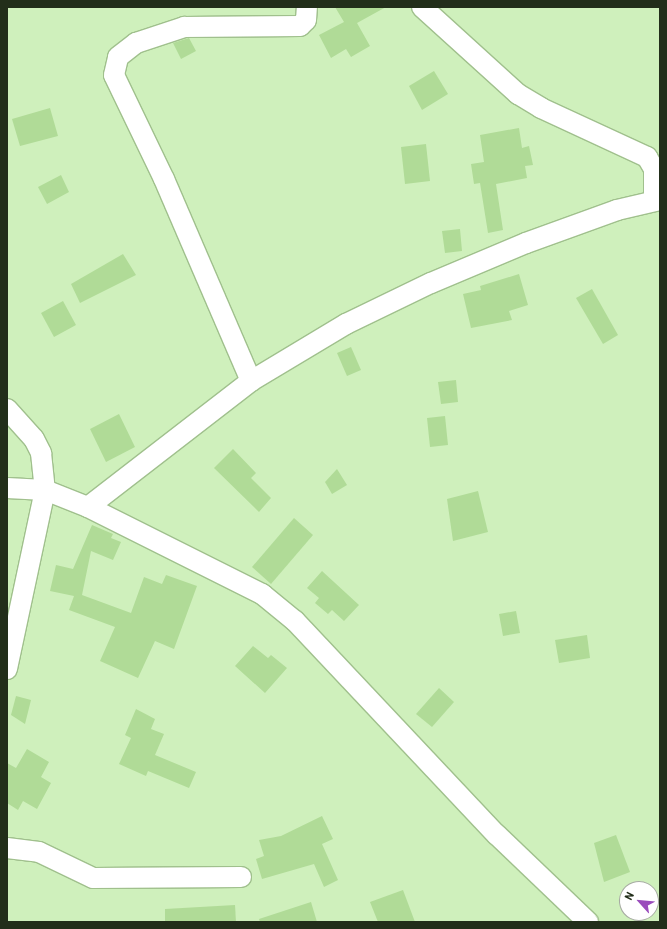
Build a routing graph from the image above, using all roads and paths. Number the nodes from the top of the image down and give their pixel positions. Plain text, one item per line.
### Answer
1 (307, 7) edge
2 (422, 7) edge
3 (657, 200) edge
4 (251, 380) junction
5 (7, 410) edge
6 (7, 488) edge
7 (45, 490) junction
8 (88, 507) junction
9 (7, 669) edge
10 (7, 848) edge
11 (240, 877) dead end
12 (588, 922) edge

1 - 4 street
2 - 3 street
3 - 4 street
4 - 8 street
5 - 7 street
6 - 7 street
7 - 8 street
7 - 9 street
8 - 12 street
10 - 11 street

